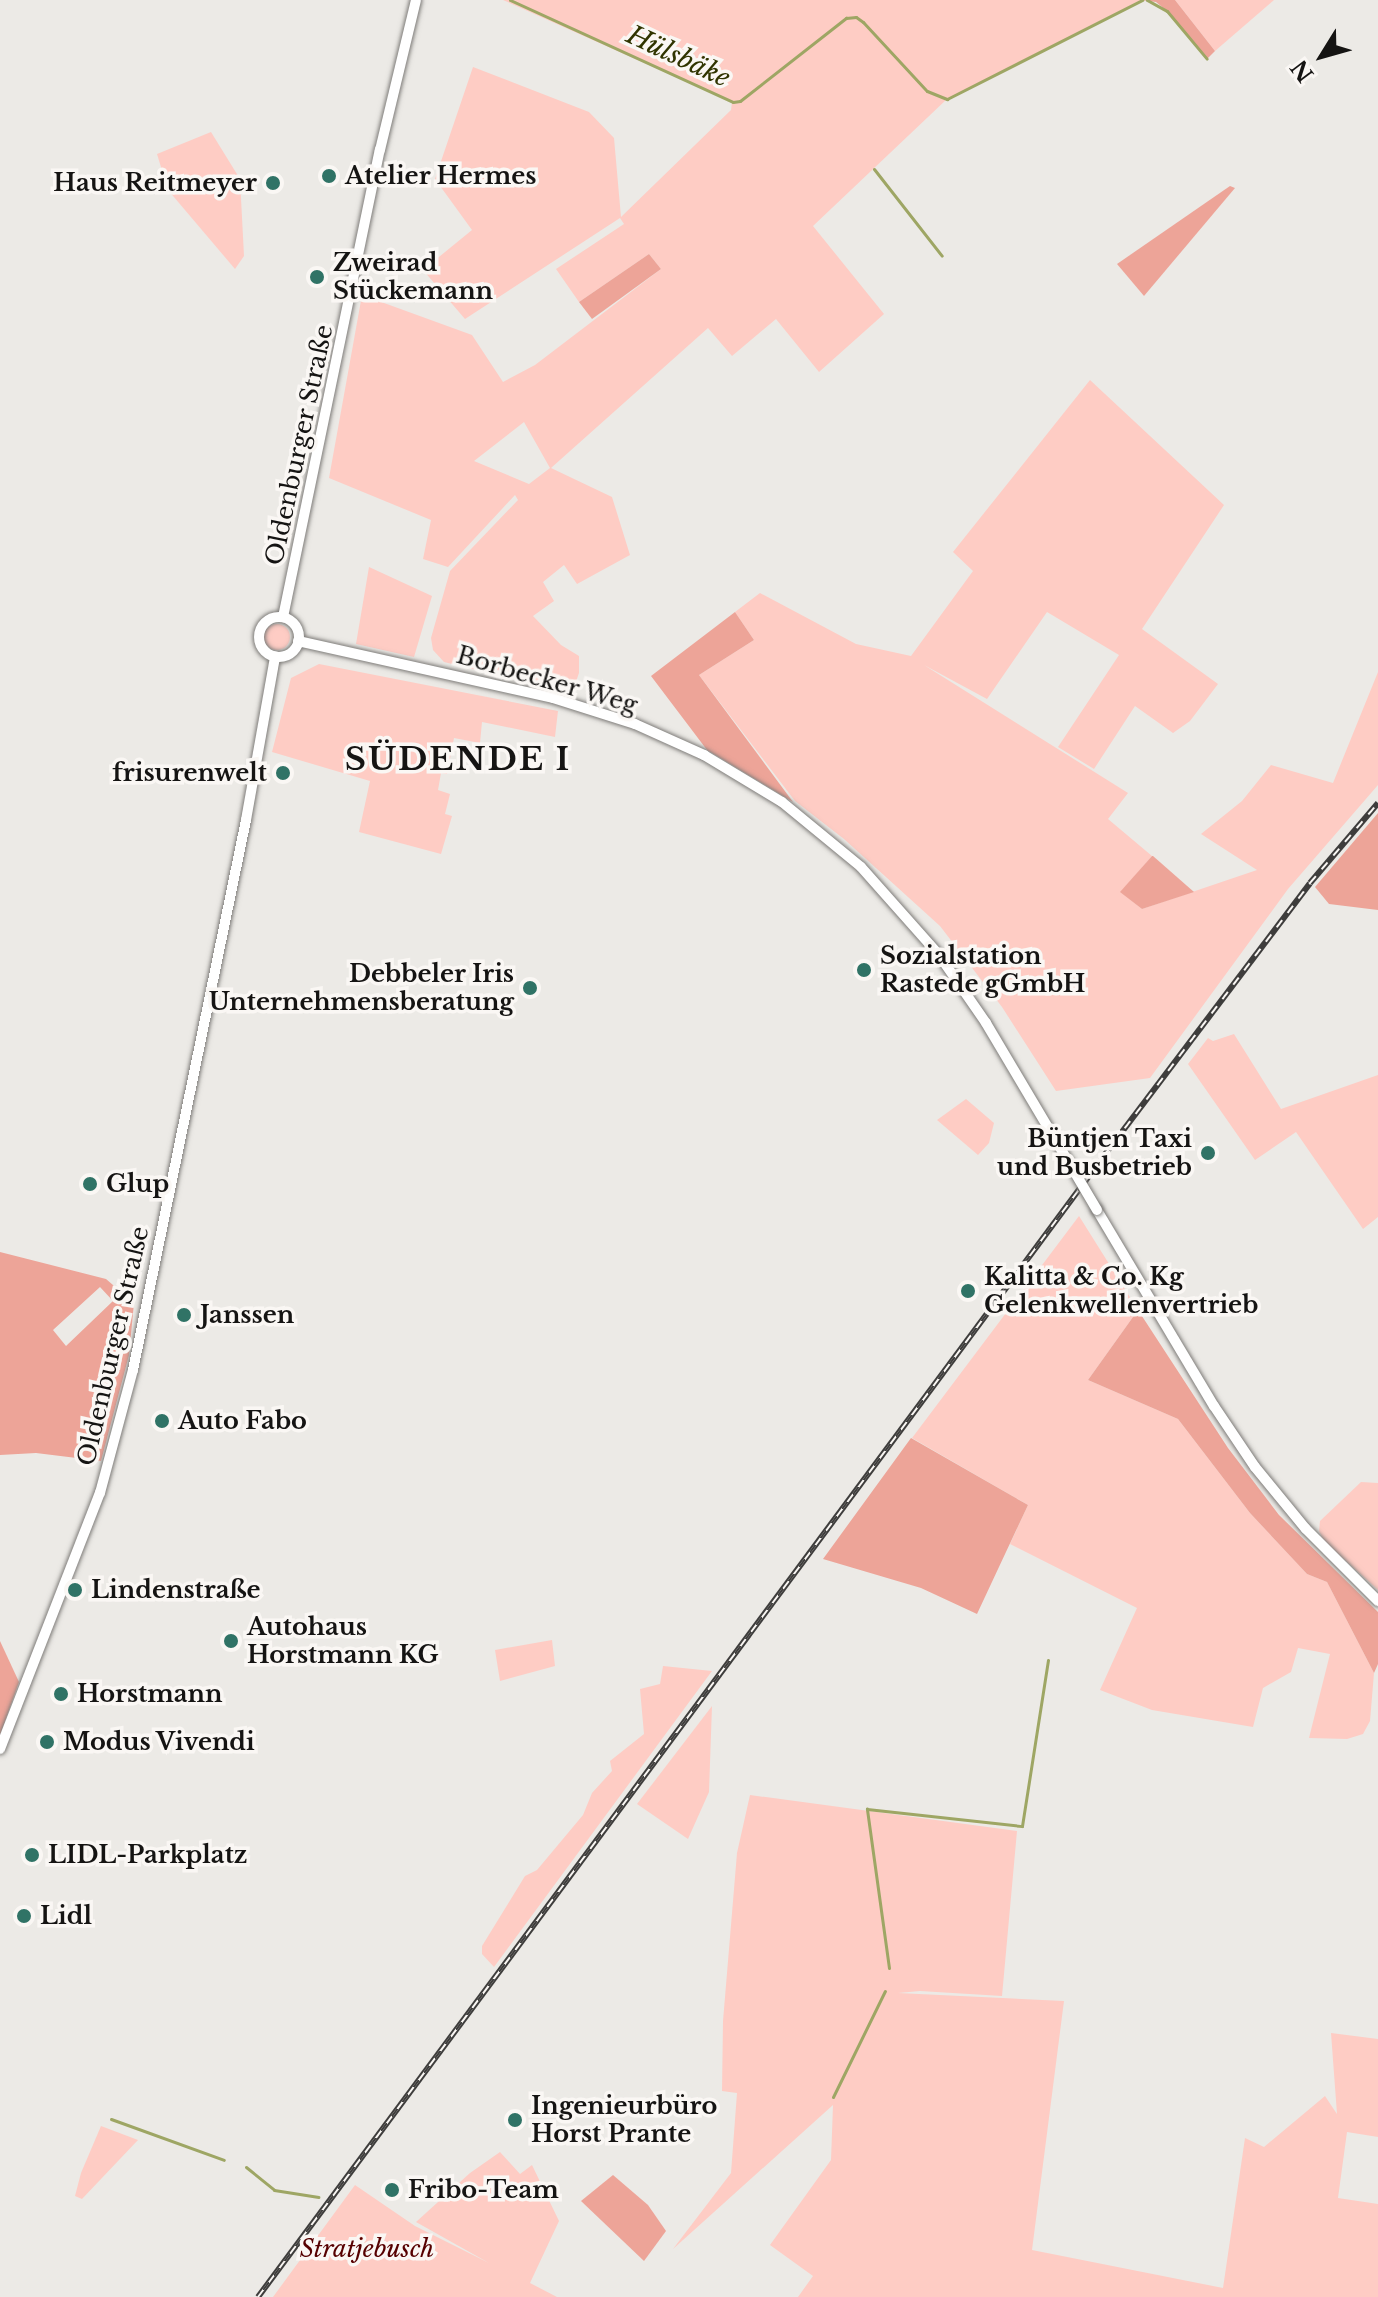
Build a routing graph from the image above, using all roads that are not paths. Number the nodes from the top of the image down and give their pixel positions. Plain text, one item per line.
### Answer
1 (416, 0) edge
2 (283, 617) junction
3 (298, 641) junction
4 (275, 657) junction
5 (1378, 1601) edge
6 (0, 1749) edge

1 - 2 street, Oldenburger Straße
2 - 3 street
2 - 4 street
3 - 4 street
3 - 5 street, Borbecker Weg, bridge
4 - 6 street, Oldenburger Straße

